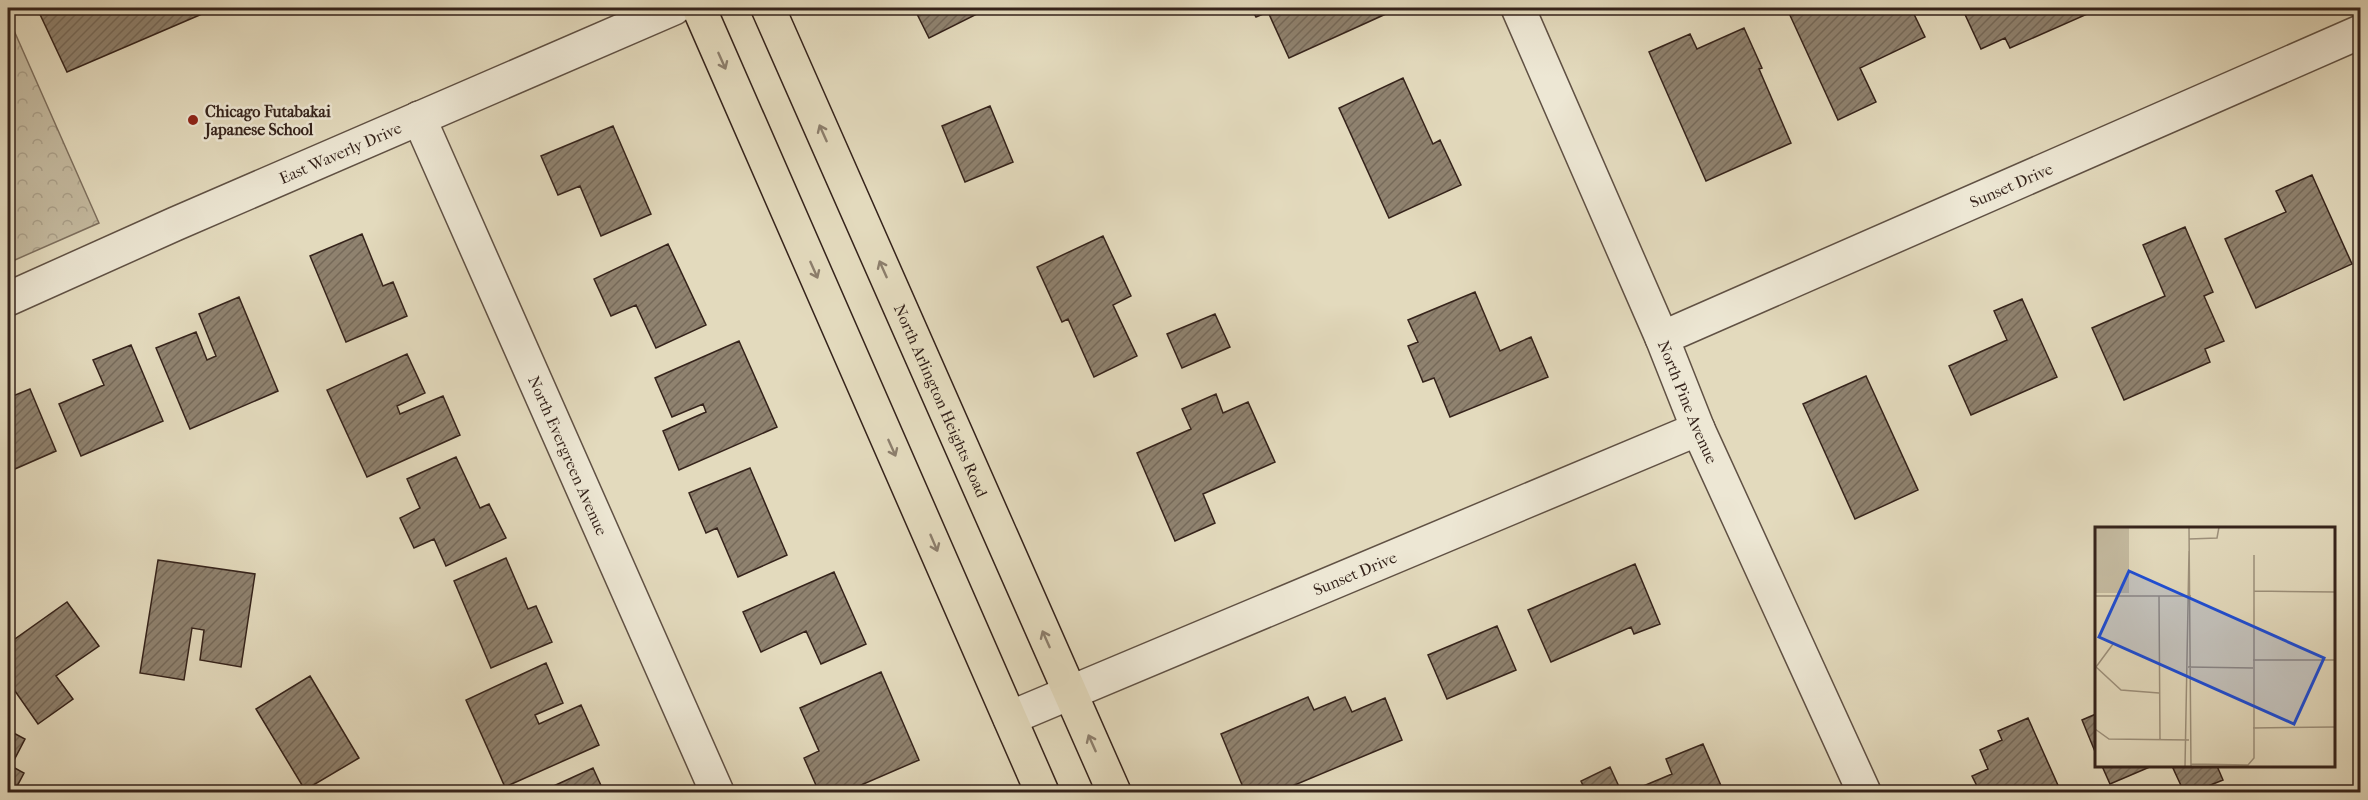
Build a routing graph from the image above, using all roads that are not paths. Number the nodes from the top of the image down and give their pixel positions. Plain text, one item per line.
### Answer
1 (674, 8) edge
2 (699, 8) edge
3 (768, 8) edge
4 (1518, 8) edge
5 (2361, 32) edge
6 (418, 118) junction
7 (8, 299) edge
8 (1662, 338) junction
9 (1698, 429) junction
10 (1070, 693) junction
11 (1010, 718) junction
12 (717, 792) edge
13 (1042, 792) edge
14 (1114, 792) edge
15 (1864, 792) edge

1 - 6 street, East Waverly Drive
2 -> 11 main road
10 -> 3 main road, North Arlington Heights Road
4 - 8 street, North Pine Avenue
5 - 8 street, Sunset Drive
6 - 7 street, East Waverly Drive
6 - 12 street, North Evergreen Avenue
8 - 9 street, North Pine Avenue
9 - 10 street, Sunset Drive
9 - 15 street, North Pine Avenue
10 - 11 street, Sunset Drive
14 -> 10 main road, North Arlington Heights Road
11 - 13 main road

